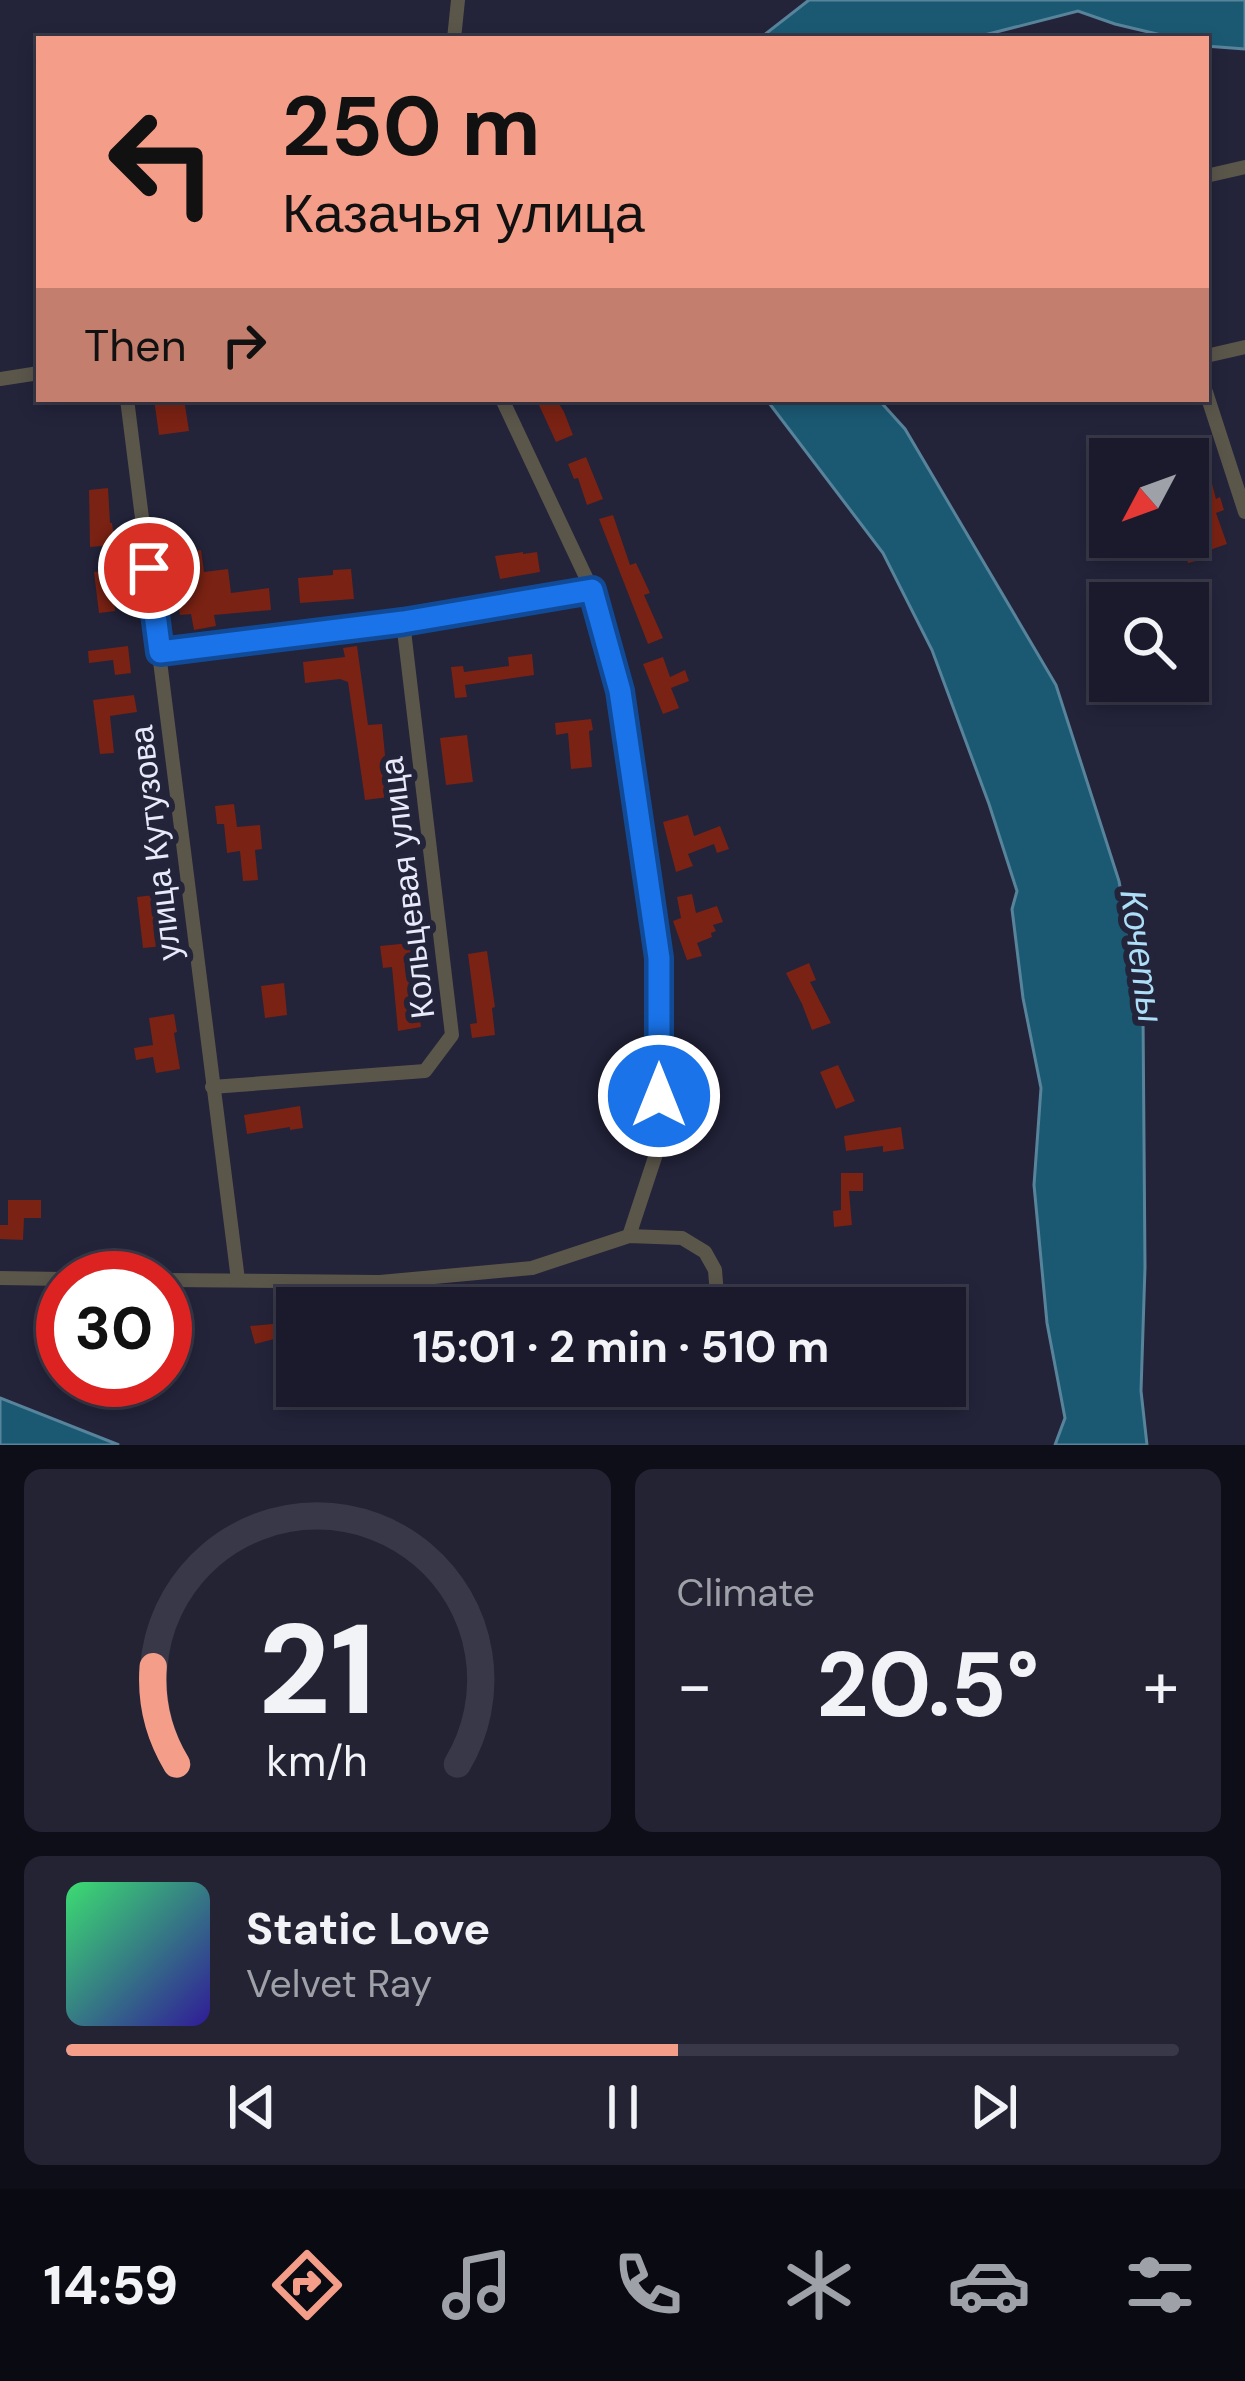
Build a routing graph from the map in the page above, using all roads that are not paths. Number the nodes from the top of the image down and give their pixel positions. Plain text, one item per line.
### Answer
1 (458, 0) edge
2 (454, 36) edge
3 (1245, 167) edge
4 (1209, 175) edge
5 (1245, 347) edge
6 (1209, 355) edge
7 (36, 373) edge
8 (0, 379) edge
9 (1209, 401) edge
10 (127, 402) edge
11 (503, 402) edge
12 (1245, 512) edge
13 (592, 590) junction
14 (403, 622) junction
15 (160, 652) junction
16 (212, 1087) junction
17 (629, 1236) junction
18 (0, 1279) edge
19 (36, 1279) edge
20 (192, 1280) edge
21 (238, 1280) junction
22 (716, 1287) edge

1 - 2 street
3 - 4 street
5 - 6 street
7 - 8 street
9 - 12 street
10 - 15 street, улица Кутузова
11 - 13 street
13 - 14 street
13 - 17 street
14 - 15 street
14 - 16 street, Кольцевая улица
15 - 16 street, улица Кутузова
16 - 21 street, улица Кутузова
17 - 21 street
17 - 22 street
18 - 19 street
20 - 21 street

